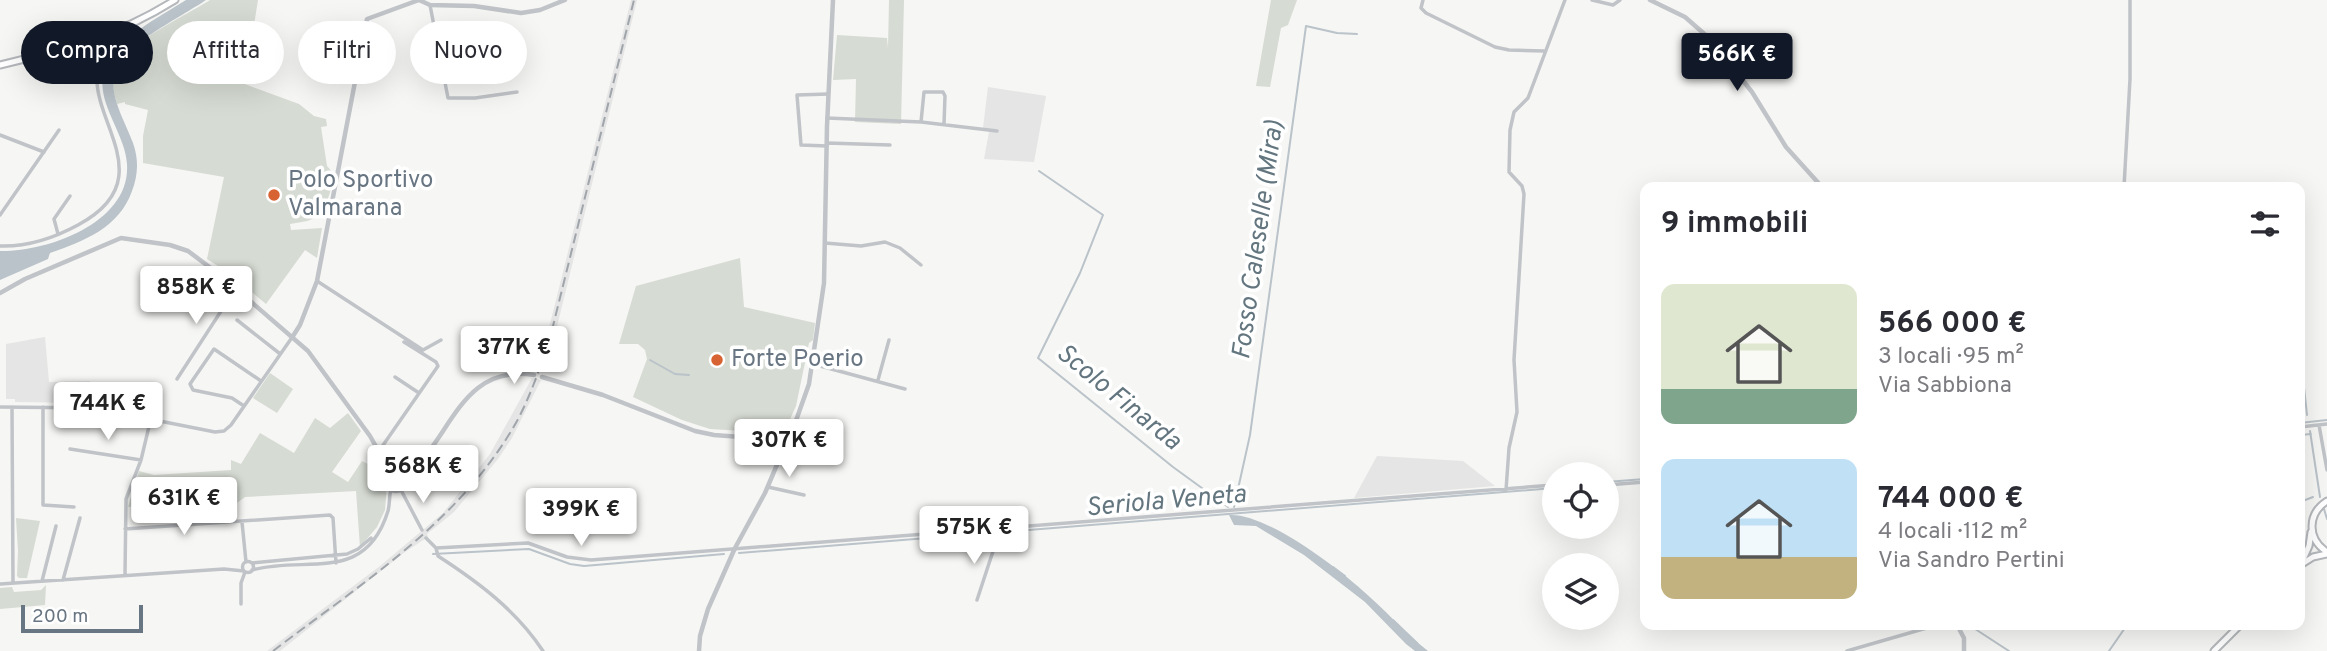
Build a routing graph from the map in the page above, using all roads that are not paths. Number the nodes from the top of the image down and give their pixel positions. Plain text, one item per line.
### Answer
1 (175, 0) edge
2 (565, 0) edge
3 (834, 0) edge
4 (1423, 0) edge
5 (1565, 0) edge
6 (1592, 0) edge
7 (1620, 0) edge
8 (1650, 0) edge
9 (2130, 0) edge
10 (430, 5) junction
11 (141, 21) edge
12 (1544, 51) junction
13 (21, 60) edge
14 (0, 65) edge
15 (98, 84) edge
16 (517, 92) dead end
17 (828, 94) junction
18 (827, 118) junction
19 (920, 122) junction
20 (944, 124) junction
21 (59, 130) dead end
22 (998, 131) dead end
23 (0, 135) edge
24 (827, 144) junction
25 (890, 145) dead end
26 (44, 152) junction
27 (1818, 182) edge
28 (2124, 182) edge
29 (70, 196) dead end
30 (0, 215) edge
31 (58, 234) junction
32 (825, 243) junction
33 (0, 246) edge
34 (921, 265) dead end
35 (317, 281) junction
36 (236, 288) junction
37 (0, 293) edge
38 (237, 320) dead end
39 (293, 336) junction
40 (441, 340) dead end
41 (889, 340) dead end
42 (404, 342) dead end
43 (280, 354) junction
44 (813, 364) junction
45 (534, 375) dead end
46 (395, 377) dead end
47 (542, 377) dead end
48 (177, 379) dead end
49 (878, 380) junction
50 (261, 381) junction
51 (905, 389) dead end
52 (420, 394) junction
53 (244, 406) junction
54 (0, 407) edge
55 (12, 407) junction
56 (43, 407) junction
57 (151, 418) junction
58 (2327, 424) edge
59 (2319, 425) junction
60 (2305, 426) edge
61 (793, 429) junction
62 (783, 437) junction
63 (767, 439) junction
64 (791, 441) junction
65 (778, 447) junction
66 (70, 449) dead end
67 (787, 450) junction
68 (379, 451) junction
69 (141, 460) junction
70 (779, 460) junction
71 (2327, 470) edge
72 (392, 475) junction
73 (404, 478) junction
74 (1640, 482) edge
75 (1619, 484) edge
76 (1542, 486) edge
77 (768, 487) junction
78 (391, 489) junction
79 (401, 489) junction
80 (1506, 490) junction
81 (804, 495) dead end
82 (2327, 495) edge
83 (2327, 501) edge
84 (74, 507) dead end
85 (2319, 507) junction
86 (80, 518) dead end
87 (242, 521) junction
88 (56, 526) dead end
89 (125, 529) junction
90 (2312, 529) junction
91 (422, 530) dead end
92 (377, 532) junction
93 (998, 536) dead end
94 (426, 538) dead end
95 (735, 548) junction
96 (435, 549) junction
97 (2327, 553) edge
98 (2305, 555) edge
99 (336, 556) junction
100 (247, 563) junction
101 (336, 563) junction
102 (2305, 563) edge
103 (231, 568) junction
104 (253, 570) junction
105 (244, 571) junction
106 (125, 575) junction
107 (64, 580) junction
108 (42, 581) junction
109 (13, 583) junction
110 (0, 584) edge
111 (977, 600) dead end
112 (242, 604) dead end
113 (1920, 630) edge
114 (1960, 630) edge
115 (2235, 630) edge
116 (543, 651) edge
117 (699, 651) edge
118 (1847, 651) edge
119 (1964, 651) edge
120 (2214, 651) edge

1 - 11 main road
2 - 10 street
3 - 17 street
4 - 12 street
5 - 12 street
6 - 7 street
8 - 27 street
9 - 28 street
10 - 16 street
10 - 35 street
12 - 80 street
13 - 14 main road
15 - 31 street
17 - 18 street
17 - 24 street
18 - 19 street
18 - 24 street
19 - 20 street
19 - 20 street
20 - 22 street
21 - 26 street
23 - 26 street
24 - 25 street
24 - 32 street
26 - 30 street
29 - 31 street
31 - 33 street
32 - 34 street
32 - 44 street
35 - 39 street
35 - 40 street
36 - 37 street
36 - 39 street
36 - 48 street
38 - 43 street
39 - 43 street
39 - 68 street
41 - 49 street
42 - 52 street
43 - 50 street
44 - 49 street
44 - 61 street
45 - 73 street
46 - 52 street
47 - 63 street
49 - 51 street
50 - 53 street
50 - 53 street
52 - 68 street
53 - 57 street
54 - 55 street
55 - 56 street
55 - 109 street
56 - 57 street
56 - 84 street
57 - 69 street
58 - 59 street
59 - 60 street
59 - 71 street
61 - 62 street
61 - 64 street
62 - 63 street
62 - 64 street
62 - 65 street
63 - 65 street
64 - 67 street
65 - 67 street
65 - 70 street
66 - 69 street
67 - 70 street
68 - 72 street
69 - 89 street
70 - 77 street
72 - 73 street
72 - 78 street
73 - 79 street
74 - 75 street
76 - 80 street
77 - 81 street
77 - 95 street
78 - 79 street
78 - 92 street
79 - 91 street
80 - 95 street
82 - 85 street
83 - 85 main road
85 - 90 main road
86 - 107 street
87 - 89 street
87 - 99 street
87 - 100 street
88 - 108 street
89 - 106 street
90 - 97 main road
90 - 98 main road
92 - 99 street
92 - 101 street
93 - 111 street
94 - 96 street
95 - 96 street
95 - 117 street
96 - 116 street
97 - 102 main road
99 - 100 street
99 - 101 street
100 - 103 street
100 - 104 street
100 - 105 street
101 - 104 street
103 - 105 street
103 - 106 street
104 - 105 street
105 - 112 street
106 - 107 street
107 - 108 street
108 - 109 street
109 - 110 street
113 - 118 street
114 - 119 street
115 - 120 main road

